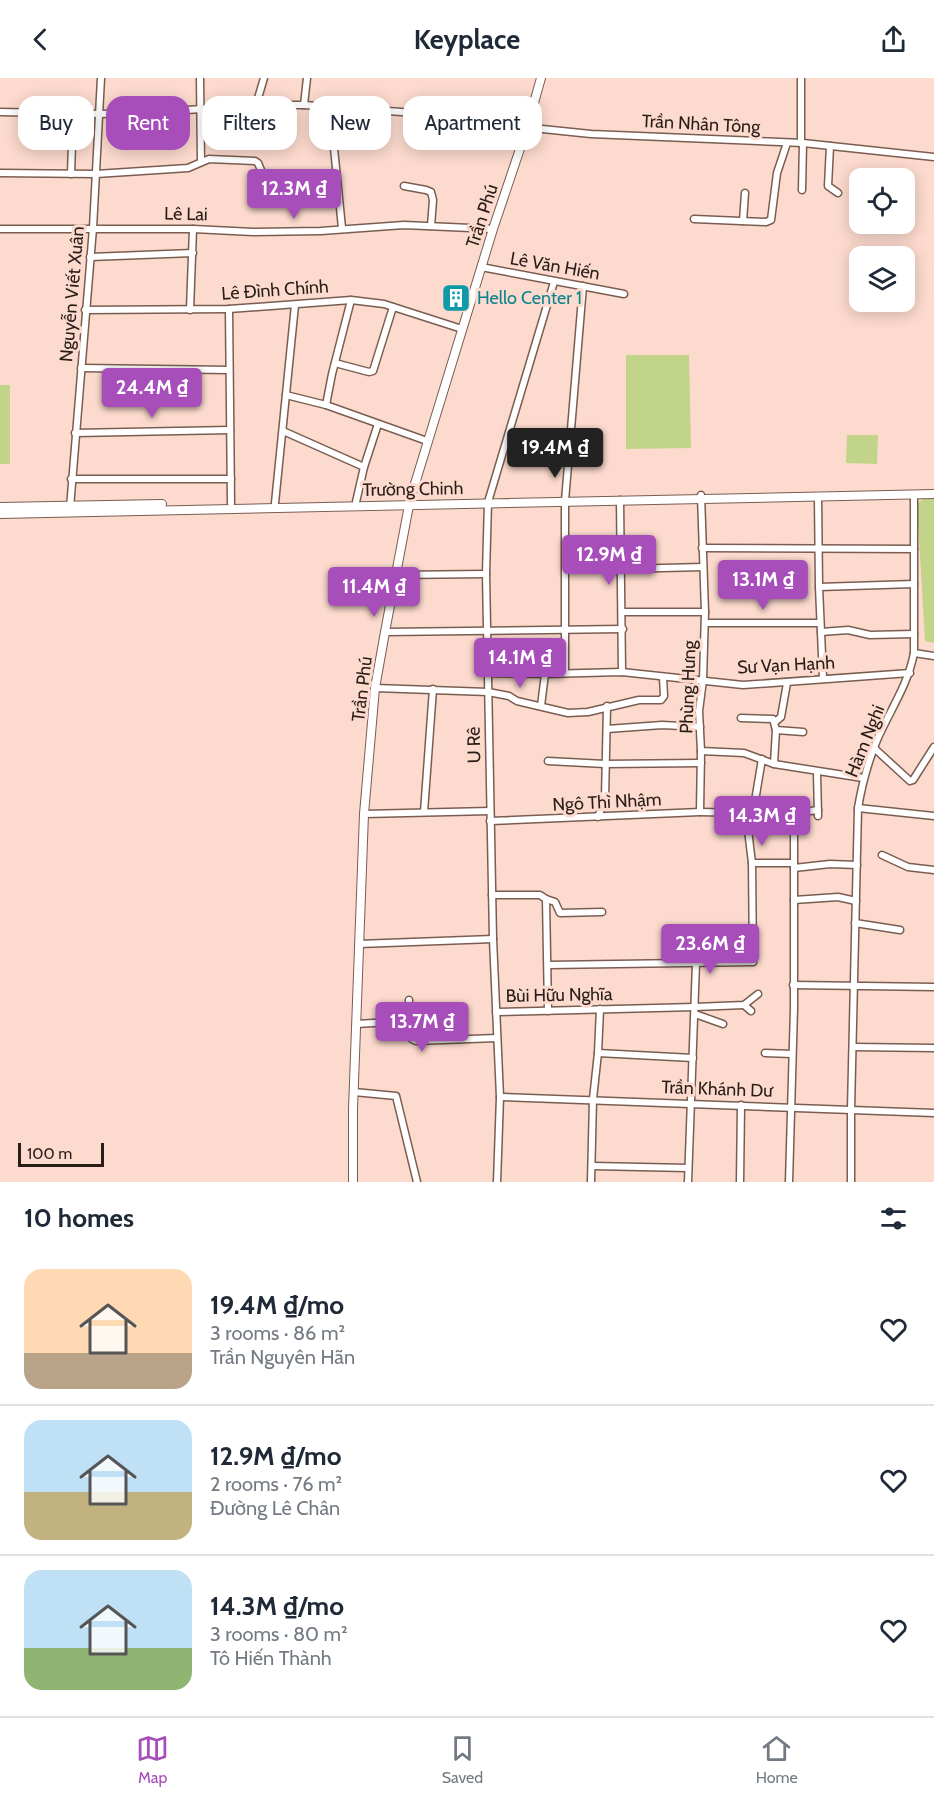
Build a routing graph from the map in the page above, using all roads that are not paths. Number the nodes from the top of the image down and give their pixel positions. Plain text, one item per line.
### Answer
1 (101, 78) edge
2 (201, 78) edge
3 (264, 78) edge
4 (308, 78) edge
5 (541, 78) edge
6 (801, 78) edge
7 (259, 96) edge
8 (536, 96) edge
9 (297, 105) edge
10 (304, 105) junction
11 (309, 106) edge
12 (200, 109) junction
13 (0, 112) edge
14 (18, 112) edge
15 (94, 114) edge
16 (100, 114) junction
17 (542, 129) edge
18 (787, 143) junction
19 (802, 143) junction
20 (830, 146) junction
21 (72, 150) edge
22 (334, 150) edge
23 (520, 150) edge
24 (934, 157) edge
25 (201, 161) junction
26 (0, 173) edge
27 (71, 174) junction
28 (96, 174) junction
29 (298, 176) dead end
30 (404, 186) dead end
31 (802, 190) dead end
32 (838, 193) dead end
33 (745, 194) dead end
34 (694, 219) dead end
35 (743, 221) junction
36 (430, 226) junction
37 (93, 228) junction
38 (342, 228) junction
39 (0, 229) edge
40 (193, 229) junction
41 (493, 229) junction
42 (192, 253) junction
43 (90, 257) junction
44 (481, 267) junction
45 (554, 282) junction
46 (583, 286) junction
47 (624, 294) dead end
48 (351, 300) junction
49 (295, 305) junction
50 (393, 307) junction
51 (229, 309) junction
52 (85, 310) junction
53 (190, 310) junction
54 (462, 329) junction
55 (335, 363) junction
56 (81, 368) junction
57 (229, 370) junction
58 (286, 395) junction
59 (326, 405) junction
60 (378, 424) junction
61 (230, 430) junction
62 (283, 431) junction
63 (75, 433) junction
64 (427, 441) junction
65 (364, 467) junction
66 (71, 479) junction
67 (231, 479) junction
68 (934, 493) edge
69 (914, 495) junction
70 (701, 496) junction
71 (818, 497) junction
72 (565, 499) junction
73 (489, 500) junction
74 (620, 500) junction
75 (356, 502) junction
76 (410, 502) junction
77 (231, 503) junction
78 (276, 503) junction
79 (0, 507) edge
80 (70, 509) junction
81 (0, 514) edge
82 (702, 548) junction
83 (818, 548) junction
84 (914, 549) junction
85 (704, 567) junction
86 (621, 569) junction
87 (486, 574) junction
88 (396, 575) junction
89 (914, 584) junction
90 (819, 587) junction
91 (622, 612) junction
92 (705, 612) junction
93 (705, 623) junction
94 (820, 623) junction
95 (622, 629) junction
96 (566, 631) junction
97 (385, 632) junction
98 (486, 632) junction
99 (821, 632) junction
100 (914, 634) junction
101 (914, 653) junction
102 (934, 656) edge
103 (621, 672) junction
104 (488, 673) junction
105 (565, 673) junction
106 (910, 673) junction
107 (545, 674) junction
108 (663, 677) junction
109 (824, 678) junction
110 (703, 680) junction
111 (786, 684) junction
112 (375, 688) junction
113 (433, 689) junction
114 (488, 692) junction
115 (541, 706) junction
116 (607, 706) junction
117 (741, 718) dead end
118 (776, 726) junction
119 (700, 727) junction
120 (608, 729) junction
121 (803, 732) dead end
122 (934, 747) edge
123 (874, 748) junction
124 (701, 751) junction
125 (762, 759) junction
126 (548, 761) dead end
127 (605, 764) junction
128 (701, 764) junction
129 (774, 764) junction
130 (817, 772) junction
131 (863, 778) junction
132 (858, 808) junction
133 (490, 811) junction
134 (424, 812) junction
135 (700, 812) junction
136 (746, 813) junction
137 (364, 814) junction
138 (934, 816) edge
139 (598, 817) junction
140 (490, 821) junction
141 (882, 855) dead end
142 (752, 863) junction
143 (856, 865) junction
144 (794, 866) junction
145 (934, 870) edge
146 (492, 895) junction
147 (546, 899) junction
148 (794, 900) junction
149 (856, 901) junction
150 (602, 912) dead end
151 (855, 923) junction
152 (900, 930) dead end
153 (493, 939) junction
154 (359, 944) junction
155 (696, 963) junction
156 (548, 965) junction
157 (793, 985) junction
158 (854, 986) junction
159 (934, 987) edge
160 (759, 994) dead end
161 (409, 1000) dead end
162 (744, 1005) junction
163 (600, 1010) junction
164 (548, 1011) junction
165 (695, 1011) junction
166 (751, 1011) dead end
167 (496, 1012) junction
168 (408, 1021) junction
169 (356, 1024) junction
170 (723, 1024) dead end
171 (497, 1038) junction
172 (853, 1047) junction
173 (934, 1048) edge
174 (598, 1053) junction
175 (765, 1053) dead end
176 (792, 1054) junction
177 (693, 1058) junction
178 (354, 1092) junction
179 (500, 1097) junction
180 (593, 1099) junction
181 (692, 1103) junction
182 (741, 1105) junction
183 (791, 1107) junction
184 (851, 1110) junction
185 (934, 1113) edge
186 (592, 1166) junction
187 (688, 1168) junction
188 (353, 1182) edge
189 (417, 1182) edge
190 (498, 1182) edge
191 (591, 1182) edge
192 (688, 1182) edge
193 (740, 1182) edge
194 (789, 1182) edge
195 (851, 1182) edge

1 - 16 street, Nguyễn Viết Xuân
2 - 12 street
3 - 7 street
4 - 10 street
5 - 8 street, Trần Phú
6 - 19 street
9 - 10 street, Trần Nhân Tông
10 - 11 street, Trần Nhân Tông
12 - 16 street, Trần Nhân Tông
12 - 25 street
13 - 14 street, Trần Nhân Tông
15 - 16 street, Trần Nhân Tông
16 - 28 street, Nguyễn Viết Xuân
17 - 18 street, Trần Nhân Tông
18 - 19 street, Trần Nhân Tông
18 - 35 street
19 - 20 street, Trần Nhân Tông
19 - 31 street
20 - 24 street, Trần Nhân Tông
20 - 32 street
21 - 27 street
22 - 38 street
23 - 41 street, Trần Phú
25 - 28 street
25 - 29 street
26 - 27 street
27 - 28 street
28 - 37 street, Nguyễn Viết Xuân
30 - 36 street
33 - 35 street
34 - 35 street
36 - 38 street, Lê Lai
36 - 41 street, Lê Lai
37 - 39 street, Lê Lai
37 - 40 street, Lê Lai
37 - 43 street, Nguyễn Viết Xuân
38 - 40 street, Lê Lai
40 - 42 street
41 - 44 street, Trần Phú
42 - 43 street
42 - 53 street
43 - 52 street, Nguyễn Viết Xuân
44 - 45 street, Lê Văn Hiến
44 - 54 street, Trần Phú
45 - 46 street, Lê Văn Hiến
45 - 73 street, U Rê
46 - 47 street, Lê Văn Hiến
46 - 72 street
48 - 49 street, Lê Đình Chính
48 - 50 street, Lê Đình Chính
48 - 55 street
49 - 51 street, Lê Đình Chính
49 - 58 street
50 - 54 street, Lê Đình Chính
50 - 55 street
51 - 53 street, Lê Đình Chính
51 - 57 street
52 - 53 street, Lê Đình Chính
52 - 56 street, Nguyễn Viết Xuân
54 - 64 street, Trần Phú
55 - 59 street
56 - 57 street
56 - 63 street, Nguyễn Viết Xuân
57 - 61 street
58 - 59 street
58 - 62 street
59 - 60 street
60 - 64 street
60 - 65 street
61 - 63 street
61 - 67 street
62 - 65 street
62 - 78 street
63 - 66 street, Nguyễn Viết Xuân
64 - 76 street, Trần Phú
65 - 75 street
66 - 67 street
66 - 80 street, Nguyễn Viết Xuân
67 - 77 street
68 - 69 street, Trường Chinh
68 - 70 street, Trường Chinh
69 - 71 street, Trường Chinh
69 - 84 street, Hàm Nghi
70 - 71 street, Trường Chinh
70 - 72 street, Trường Chinh
70 - 74 street, Trường Chinh
70 - 82 street, Phùng Hưng
71 - 83 street
72 - 73 street, Trường Chinh
72 - 74 street, Trường Chinh
72 - 96 street
73 - 76 street, Trường Chinh
73 - 87 street, U Rê
74 - 86 street
75 - 76 street, Trường Chinh
75 - 78 street, Trường Chinh
76 - 80 street, Trường Chinh
76 - 88 street, Trần Phú
77 - 78 street, Trường Chinh
77 - 80 street, Trường Chinh
79 - 80 street, Trường Chinh
80 - 81 street, Trường Chinh
82 - 83 street
82 - 85 street, Phùng Hưng
83 - 84 street
83 - 90 street
84 - 89 street, Hàm Nghi
85 - 86 street
85 - 92 street, Phùng Hưng
86 - 91 street
87 - 88 street
87 - 98 street, U Rê
88 - 97 street, Trần Phú
89 - 90 street
89 - 100 street, Hàm Nghi
90 - 94 street
91 - 92 street
91 - 95 street
92 - 93 street, Phùng Hưng
93 - 94 street
93 - 110 street, Phùng Hưng
94 - 99 street
95 - 96 street
95 - 103 street
96 - 98 street
96 - 105 street
97 - 98 street
97 - 112 street, Trần Phú
98 - 104 street, U Rê
99 - 100 street
99 - 109 street
100 - 101 street, Hàm Nghi
101 - 102 street
101 - 106 street, Hàm Nghi
103 - 105 street, Sư Vạn Hạnh
103 - 108 street, Sư Vạn Hạnh
104 - 107 street, Sư Vạn Hạnh
104 - 114 street, U Rê
105 - 107 street, Sư Vạn Hạnh
106 - 109 street, Sư Vạn Hạnh
106 - 123 street, Hàm Nghi
107 - 115 street
108 - 110 street, Sư Vạn Hạnh
108 - 116 street
109 - 111 street, Sư Vạn Hạnh
110 - 111 street, Sư Vạn Hạnh
110 - 119 street, Phùng Hưng
111 - 118 street
112 - 113 street
112 - 137 street, Trần Phú
113 - 114 street
113 - 134 street
114 - 115 street
114 - 133 street, U Rê
115 - 116 street
116 - 120 street
117 - 118 street
118 - 121 street
118 - 129 street
119 - 120 street
119 - 124 street, Phùng Hưng
120 - 127 street
122 - 123 street
123 - 131 street, Hàm Nghi
124 - 125 street, Phùng Hưng
124 - 128 street
125 - 129 street, Phùng Hưng
125 - 136 street
126 - 127 street
127 - 128 street
127 - 139 street
128 - 135 street
129 - 130 street, Phùng Hưng
130 - 131 street, Phùng Hưng
130 - 144 street
131 - 132 street, Hàm Nghi
132 - 138 street
132 - 143 street, Hàm Nghi
133 - 134 street
133 - 140 street, U Rê
134 - 137 street
135 - 136 street, Ngô Thì Nhậm
135 - 139 street, Ngô Thì Nhậm
136 - 142 street
137 - 154 street, Trần Phú
139 - 140 street, Ngô Thì Nhậm
140 - 146 street, U Rê
141 - 145 street
142 - 144 street
142 - 155 street
143 - 144 street
143 - 149 street, Hàm Nghi
144 - 148 street
146 - 147 street
146 - 153 street, U Rê
147 - 150 street
147 - 156 street
148 - 149 street
148 - 157 street
149 - 151 street, Hàm Nghi
151 - 152 street
151 - 158 street, Hàm Nghi
153 - 154 street
153 - 167 street, U Rê
154 - 169 street, Trần Phú
155 - 156 street
155 - 165 street
156 - 164 street
157 - 158 street
157 - 176 street
158 - 159 street
158 - 172 street, Hàm Nghi
160 - 162 street
161 - 168 street
162 - 165 street, Bùi Hữu Nghĩa
162 - 166 street
163 - 164 street, Bùi Hữu Nghĩa
163 - 165 street, Bùi Hữu Nghĩa
163 - 174 street
164 - 167 street, Bùi Hữu Nghĩa
165 - 170 street
165 - 177 street
167 - 171 street, U Rê
168 - 169 street
168 - 171 street
169 - 178 street, Trần Phú
171 - 179 street, U Rê
172 - 173 street
172 - 184 street, Hàm Nghi
174 - 177 street
174 - 180 street
175 - 176 street
176 - 183 street
177 - 181 street
178 - 188 street, Trần Phú
178 - 189 street
179 - 180 street, Trần Khánh Dư
179 - 190 street, U Rê
180 - 181 street, Trần Khánh Dư
180 - 186 street
181 - 182 street, Trần Khánh Dư
181 - 187 street
182 - 183 street, Trần Khánh Dư
182 - 193 street
183 - 184 street, Trần Khánh Dư
183 - 194 street
184 - 185 street, Trần Khánh Dư
184 - 195 street, Hàm Nghi
186 - 187 street
186 - 191 street
187 - 192 street

